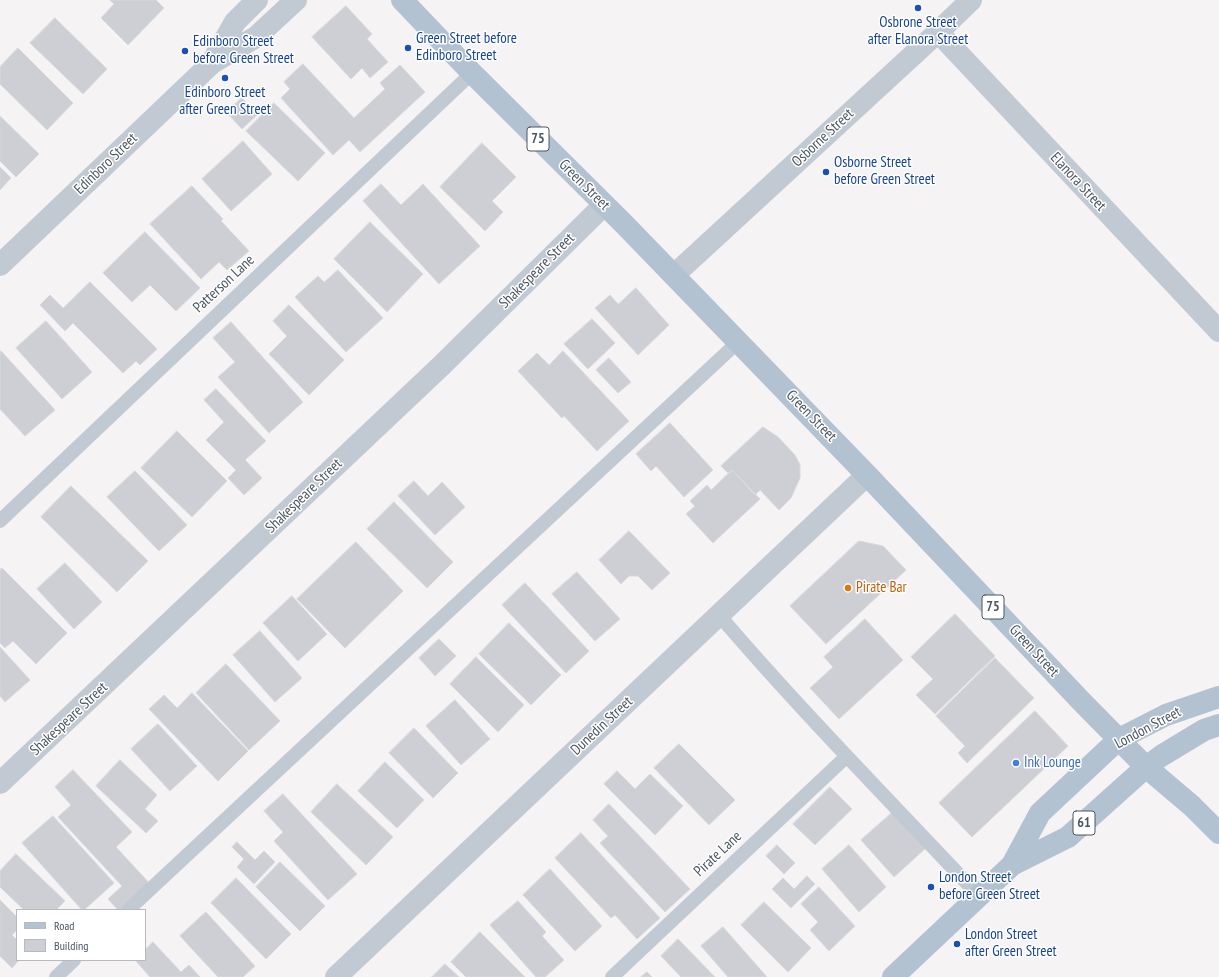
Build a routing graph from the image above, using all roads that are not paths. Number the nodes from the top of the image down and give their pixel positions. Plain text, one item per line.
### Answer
1 (257, 0) edge
2 (296, 0) edge
3 (402, 0) edge
4 (971, 0) edge
5 (938, 32) junction
6 (212, 63) junction
7 (472, 73) junction
8 (604, 205) junction
9 (0, 265) edge
10 (674, 275) junction
11 (1219, 331) edge
12 (738, 342) junction
13 (868, 475) junction
14 (0, 520) edge
15 (719, 615) junction
16 (1219, 697) edge
17 (1219, 726) edge
18 (1119, 739) junction
19 (846, 757) junction
20 (1146, 767) junction
21 (0, 783) edge
22 (1219, 833) edge
23 (1012, 865) junction
24 (979, 896) junction
25 (129, 909) edge
26 (73, 961) edge
27 (56, 977) edge
28 (336, 977) edge
29 (612, 977) edge
30 (893, 977) edge

1 - 6 street, Edinboro Street
2 - 6 street, Edinboro Street
3 - 7 main road, Green Street / 75
4 - 5 street, Osborne Street
5 - 10 street, Osborne Street
5 - 11 street, Elanora Street
6 - 9 street, Edinboro Street
7 - 8 main road, Green Street / 75
7 - 14 lane, Patterson Lane
8 - 10 main road, Green Street / 75
8 - 21 street, Shakespeare Street
10 - 12 main road, Green Street / 75
12 - 13 main road, Green Street / 75
12 - 25 lane
13 - 15 street, Dunedin Street
13 - 18 main road, Green Street / 75
15 - 19 lane
15 - 28 street, Dunedin Street
16 - 18 main road, London Street / 61
17 - 20 main road, London Street / 61
18 - 20 main road, Green Street / 75
18 - 23 main road, London Street / 61
19 - 24 lane
19 - 29 lane, Pirate Lane
20 - 22 main road, Green Street / 75
20 - 23 main road, London Street / 61
23 - 24 main road, London Street / 61
24 - 30 main road, London Street / 61
26 - 27 lane

